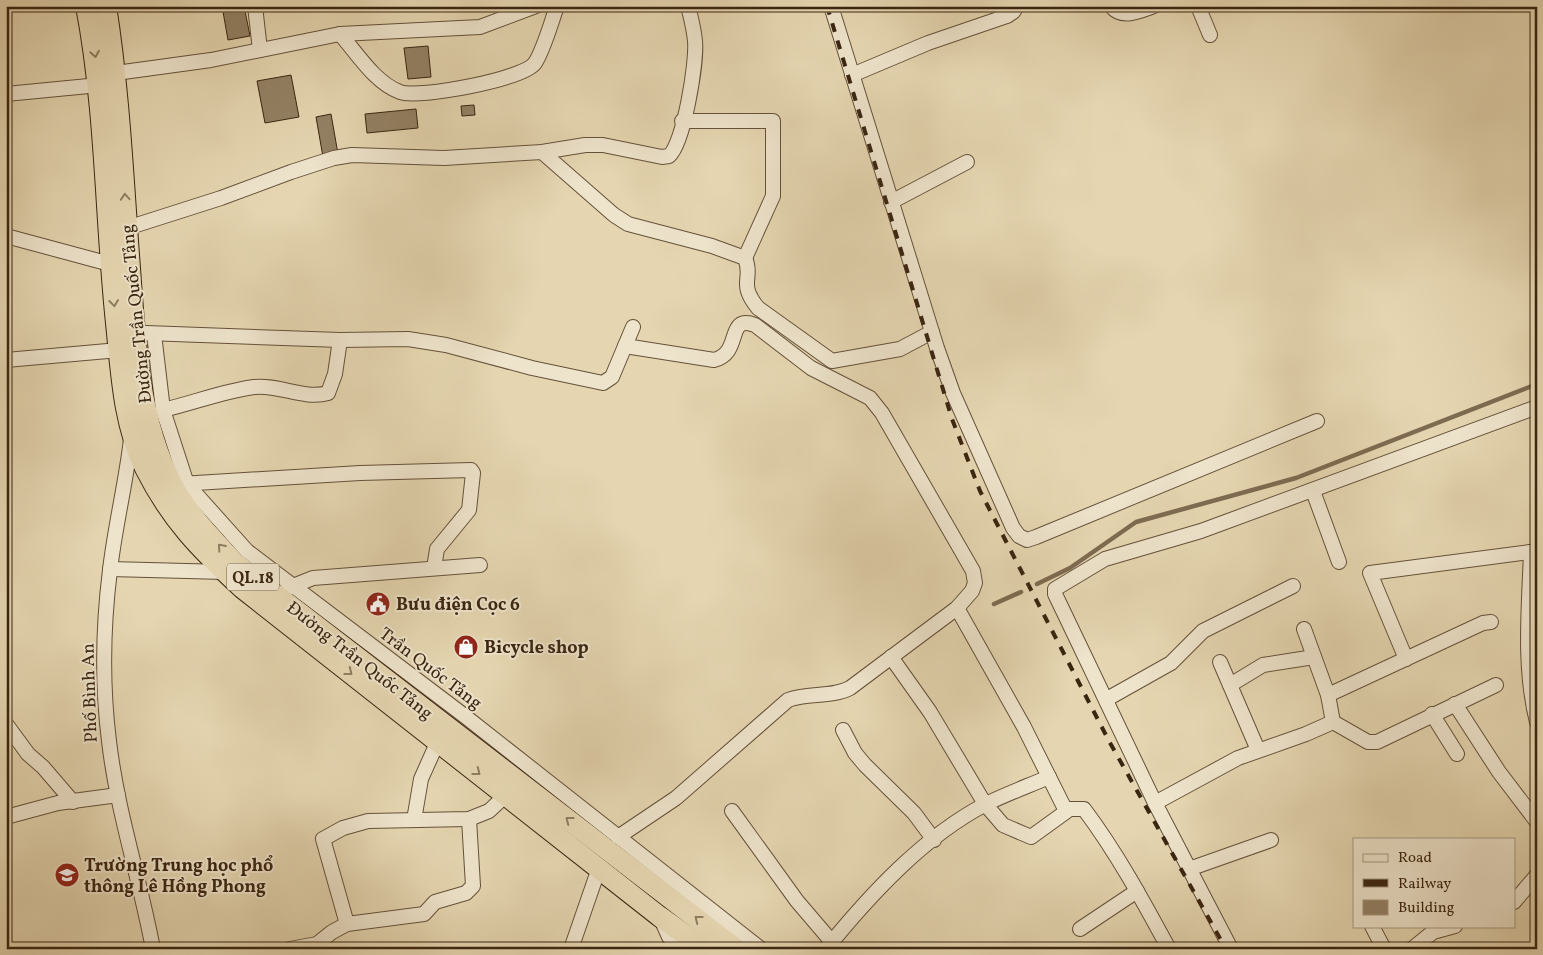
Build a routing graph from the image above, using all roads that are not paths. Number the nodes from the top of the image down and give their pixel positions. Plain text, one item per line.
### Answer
1 (86, 6) edge
2 (106, 6) edge
3 (255, 6) edge
4 (536, 6) edge
5 (557, 6) edge
6 (688, 6) edge
7 (830, 6) edge
8 (1017, 6) edge
9 (1111, 6) edge
10 (1154, 6) edge
11 (1198, 6) edge
12 (340, 34) junction
13 (1210, 35) dead end
14 (260, 50) junction
15 (116, 73) junction
16 (852, 76) junction
17 (100, 85) junction
18 (6, 94) edge
19 (682, 121) junction
20 (542, 152) junction
21 (967, 162) dead end
22 (891, 202) junction
23 (127, 228) junction
24 (6, 236) edge
25 (745, 258) junction
26 (110, 264) junction
27 (633, 327) dead end
28 (932, 332) junction
29 (145, 333) junction
30 (340, 340) junction
31 (626, 346) junction
32 (119, 350) junction
33 (6, 360) edge
34 (1537, 407) edge
35 (163, 410) junction
36 (1317, 422) dead end
37 (132, 433) junction
38 (172, 486) junction
39 (1313, 491) junction
40 (1534, 552) edge
41 (1339, 562) dead end
42 (480, 565) dead end
43 (434, 568) junction
44 (110, 569) junction
45 (225, 572) junction
46 (1293, 586) dead end
47 (286, 590) junction
48 (960, 612) junction
49 (1491, 622) dead end
50 (1304, 629) dead end
51 (1314, 656) junction
52 (891, 657) junction
53 (1406, 658) junction
54 (1220, 662) dead end
55 (1230, 684) junction
56 (1496, 685) dead end
57 (1328, 695) junction
58 (1107, 699) junction
59 (1455, 704) junction
60 (1432, 714) junction
61 (1333, 722) junction
62 (1537, 722) edge
63 (6, 724) edge
64 (843, 730) dead end
65 (438, 741) junction
66 (1258, 750) junction
67 (1457, 754) dead end
68 (1049, 777) junction
69 (118, 795) junction
70 (506, 795) junction
71 (73, 802) junction
72 (1155, 802) junction
73 (985, 804) junction
74 (1067, 810) junction
75 (732, 811) dead end
76 (6, 817) edge
77 (469, 819) junction
78 (414, 820) junction
79 (1537, 822) edge
80 (618, 837) junction
81 (934, 840) junction
82 (1271, 840) dead end
83 (599, 868) junction
84 (1189, 868) junction
85 (1537, 875) edge
86 (1137, 891) junction
87 (1516, 900) edge
88 (659, 916) junction
89 (347, 924) junction
90 (1373, 928) edge
91 (1448, 928) edge
92 (1080, 929) dead end
93 (829, 945) edge
94 (318, 946) edge
95 (154, 949) edge
96 (290, 949) edge
97 (571, 949) edge
98 (681, 949) edge
99 (705, 949) edge
100 (736, 949) edge
101 (761, 949) edge
102 (1169, 949) edge
103 (1231, 949) edge
104 (1384, 949) edge
105 (1412, 949) edge

1 -> 17 highway, Đường Trần Quốc Tảng / QL.18
2 - 15 highway, Đường Trần Quốc Tảng / QL.18
3 - 14 street
4 - 12 street
5 - 12 street
6 - 19 street
7 - 16 street
8 - 16 street
9 - 10 street
11 - 13 street
12 - 14 street
14 - 15 street
23 -> 15 highway, Đường Trần Quốc Tảng / QL.18
16 - 22 street
17 - 18 street
17 - 26 highway, Đường Trần Quốc Tảng / QL.18
19 - 20 street
19 - 25 street
20 - 23 street
20 - 25 street
21 - 22 street
22 - 28 street
23 - 29 highway, Đường Trần Quốc Tảng / QL.18
24 - 26 street
25 - 28 street
26 -> 32 highway, Đường Trần Quốc Tảng / QL.18
27 - 31 street
28 - 36 street
29 - 30 street
29 - 35 street
29 - 38 highway, Đường Trần Quốc Tảng / QL.18
30 - 31 street
30 - 35 street
31 - 48 street
32 - 33 street
32 - 37 highway, Đường Trần Quốc Tảng / QL.18
34 - 39 street
35 - 38 street
37 - 38 highway, Đường Trần Quốc Tảng / QL.18
37 - 44 street, Phố Bình An
38 - 43 street
38 - 45 highway, Đường Trần Quốc Tảng / QL.18
38 - 47 highway, Đường Trần Quốc Tảng / QL.18
39 - 41 street
39 - 58 street
40 - 53 street
40 - 62 street
42 - 43 street
43 - 47 street
44 - 45 street
44 - 69 street, Phố Bình An
45 -> 65 highway, Đường Trần Quốc Tảng / QL.18
46 - 58 street
47 - 80 street, Trần Quốc Tảng
100 -> 47 highway, Đường Trần Quốc Tảng / QL.18
48 - 52 street
48 - 68 street
49 - 53 street
50 - 51 street
51 - 55 street
51 - 57 street
52 - 73 street
52 - 80 street
53 - 57 street
54 - 55 street
55 - 66 street
56 - 59 street
57 - 61 street
58 - 72 street
59 - 60 street
59 - 79 street
60 - 61 street
60 - 67 street
61 - 66 street
63 - 71 street
64 - 81 street
65 -> 70 highway, Đường Trần Quốc Tảng / QL.18
65 - 78 street
66 - 72 street
68 - 73 street
68 - 74 street
69 - 71 street
69 - 95 street, Phố Bình An
70 - 77 street
70 - 83 highway, Đường Trần Quốc Tảng / QL.18
71 - 76 street
72 - 84 street
73 - 74 street
73 - 81 street
74 - 86 street
75 - 93 street
77 - 78 street
77 - 89 street
78 - 89 street
80 - 101 street, Trần Quốc Tảng
81 - 93 street
82 - 84 street
83 - 88 highway, Đường Trần Quốc Tảng / QL.18
83 - 97 street
84 - 103 street
85 - 87 street
86 - 92 street
86 - 102 street
88 - 98 street
88 - 99 highway, Đường Trần Quốc Tảng / QL.18
89 - 94 street
90 - 104 street
91 - 105 street
94 - 96 street

